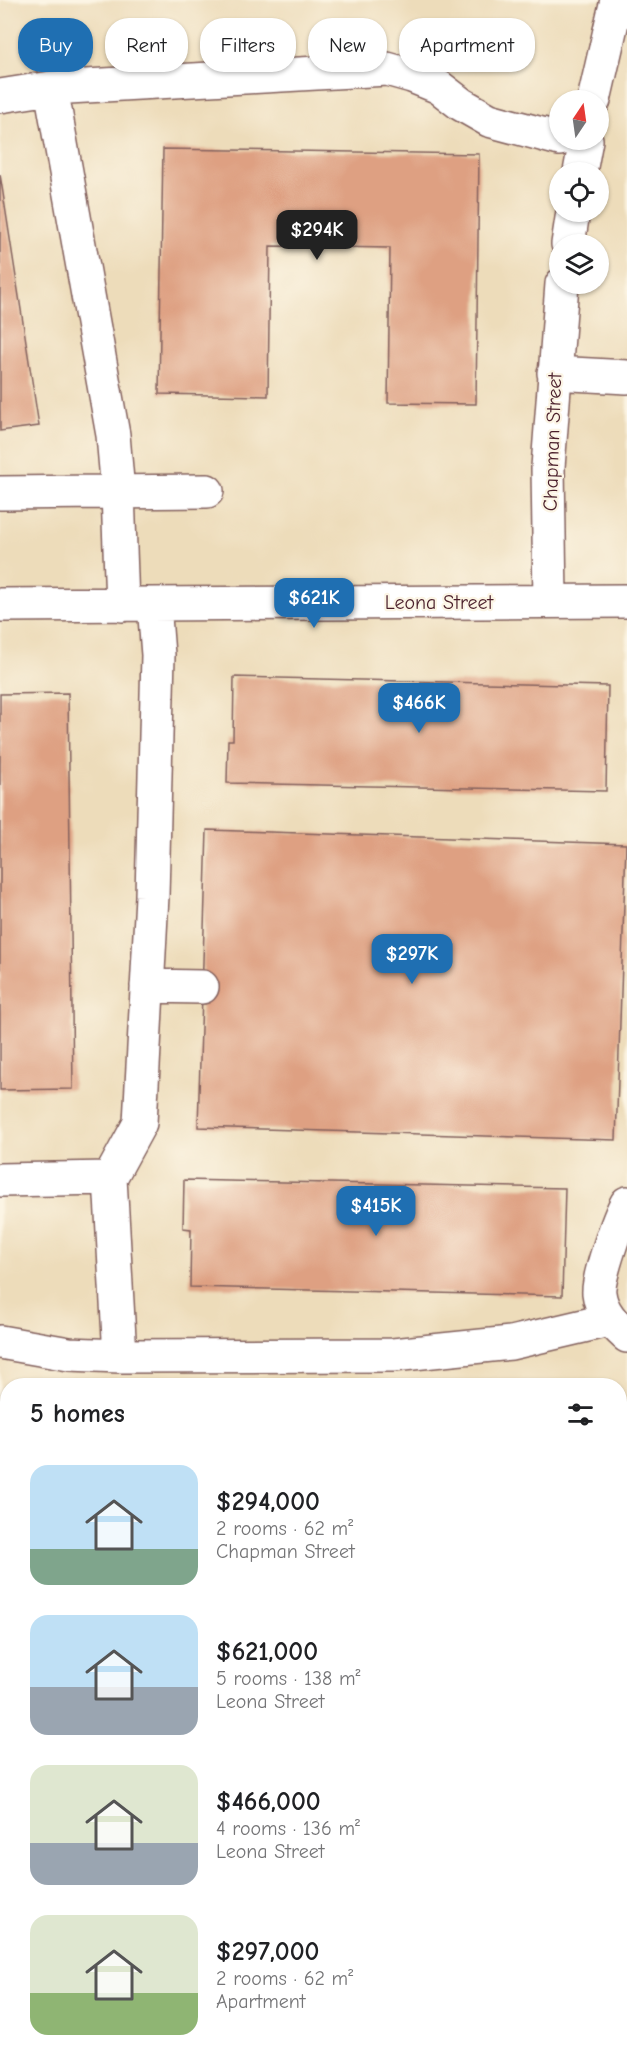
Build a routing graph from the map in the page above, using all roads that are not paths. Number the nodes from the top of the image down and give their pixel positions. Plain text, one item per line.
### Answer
1 (617, 0) edge
2 (51, 88) junction
3 (596, 90) edge
4 (0, 96) edge
5 (549, 139) edge
6 (561, 294) edge
7 (554, 373) junction
8 (627, 377) edge
9 (207, 491) dead end
10 (118, 492) junction
11 (0, 493) edge
12 (550, 601) junction
13 (627, 601) edge
14 (154, 604) junction
15 (122, 605) junction
16 (0, 606) edge
17 (147, 986) junction
18 (202, 987) dead end
19 (110, 1178) junction
20 (0, 1180) edge
21 (627, 1203) edge
22 (618, 1328) edge
23 (0, 1342) edge
24 (120, 1356) junction

1 - 3 street
2 - 4 street
2 - 5 street
2 - 10 street
6 - 7 street, Chapman Street
7 - 8 street
7 - 12 street, Chapman Street
9 - 10 street
10 - 11 street
10 - 15 street
12 - 13 street, Leona Street
12 - 14 street, Leona Street
14 - 15 street, Leona Street
14 - 17 street
15 - 16 street, Leona Street
17 - 18 street
17 - 19 street
19 - 20 street
19 - 24 street
21 - 22 street
22 - 24 street
23 - 24 street

